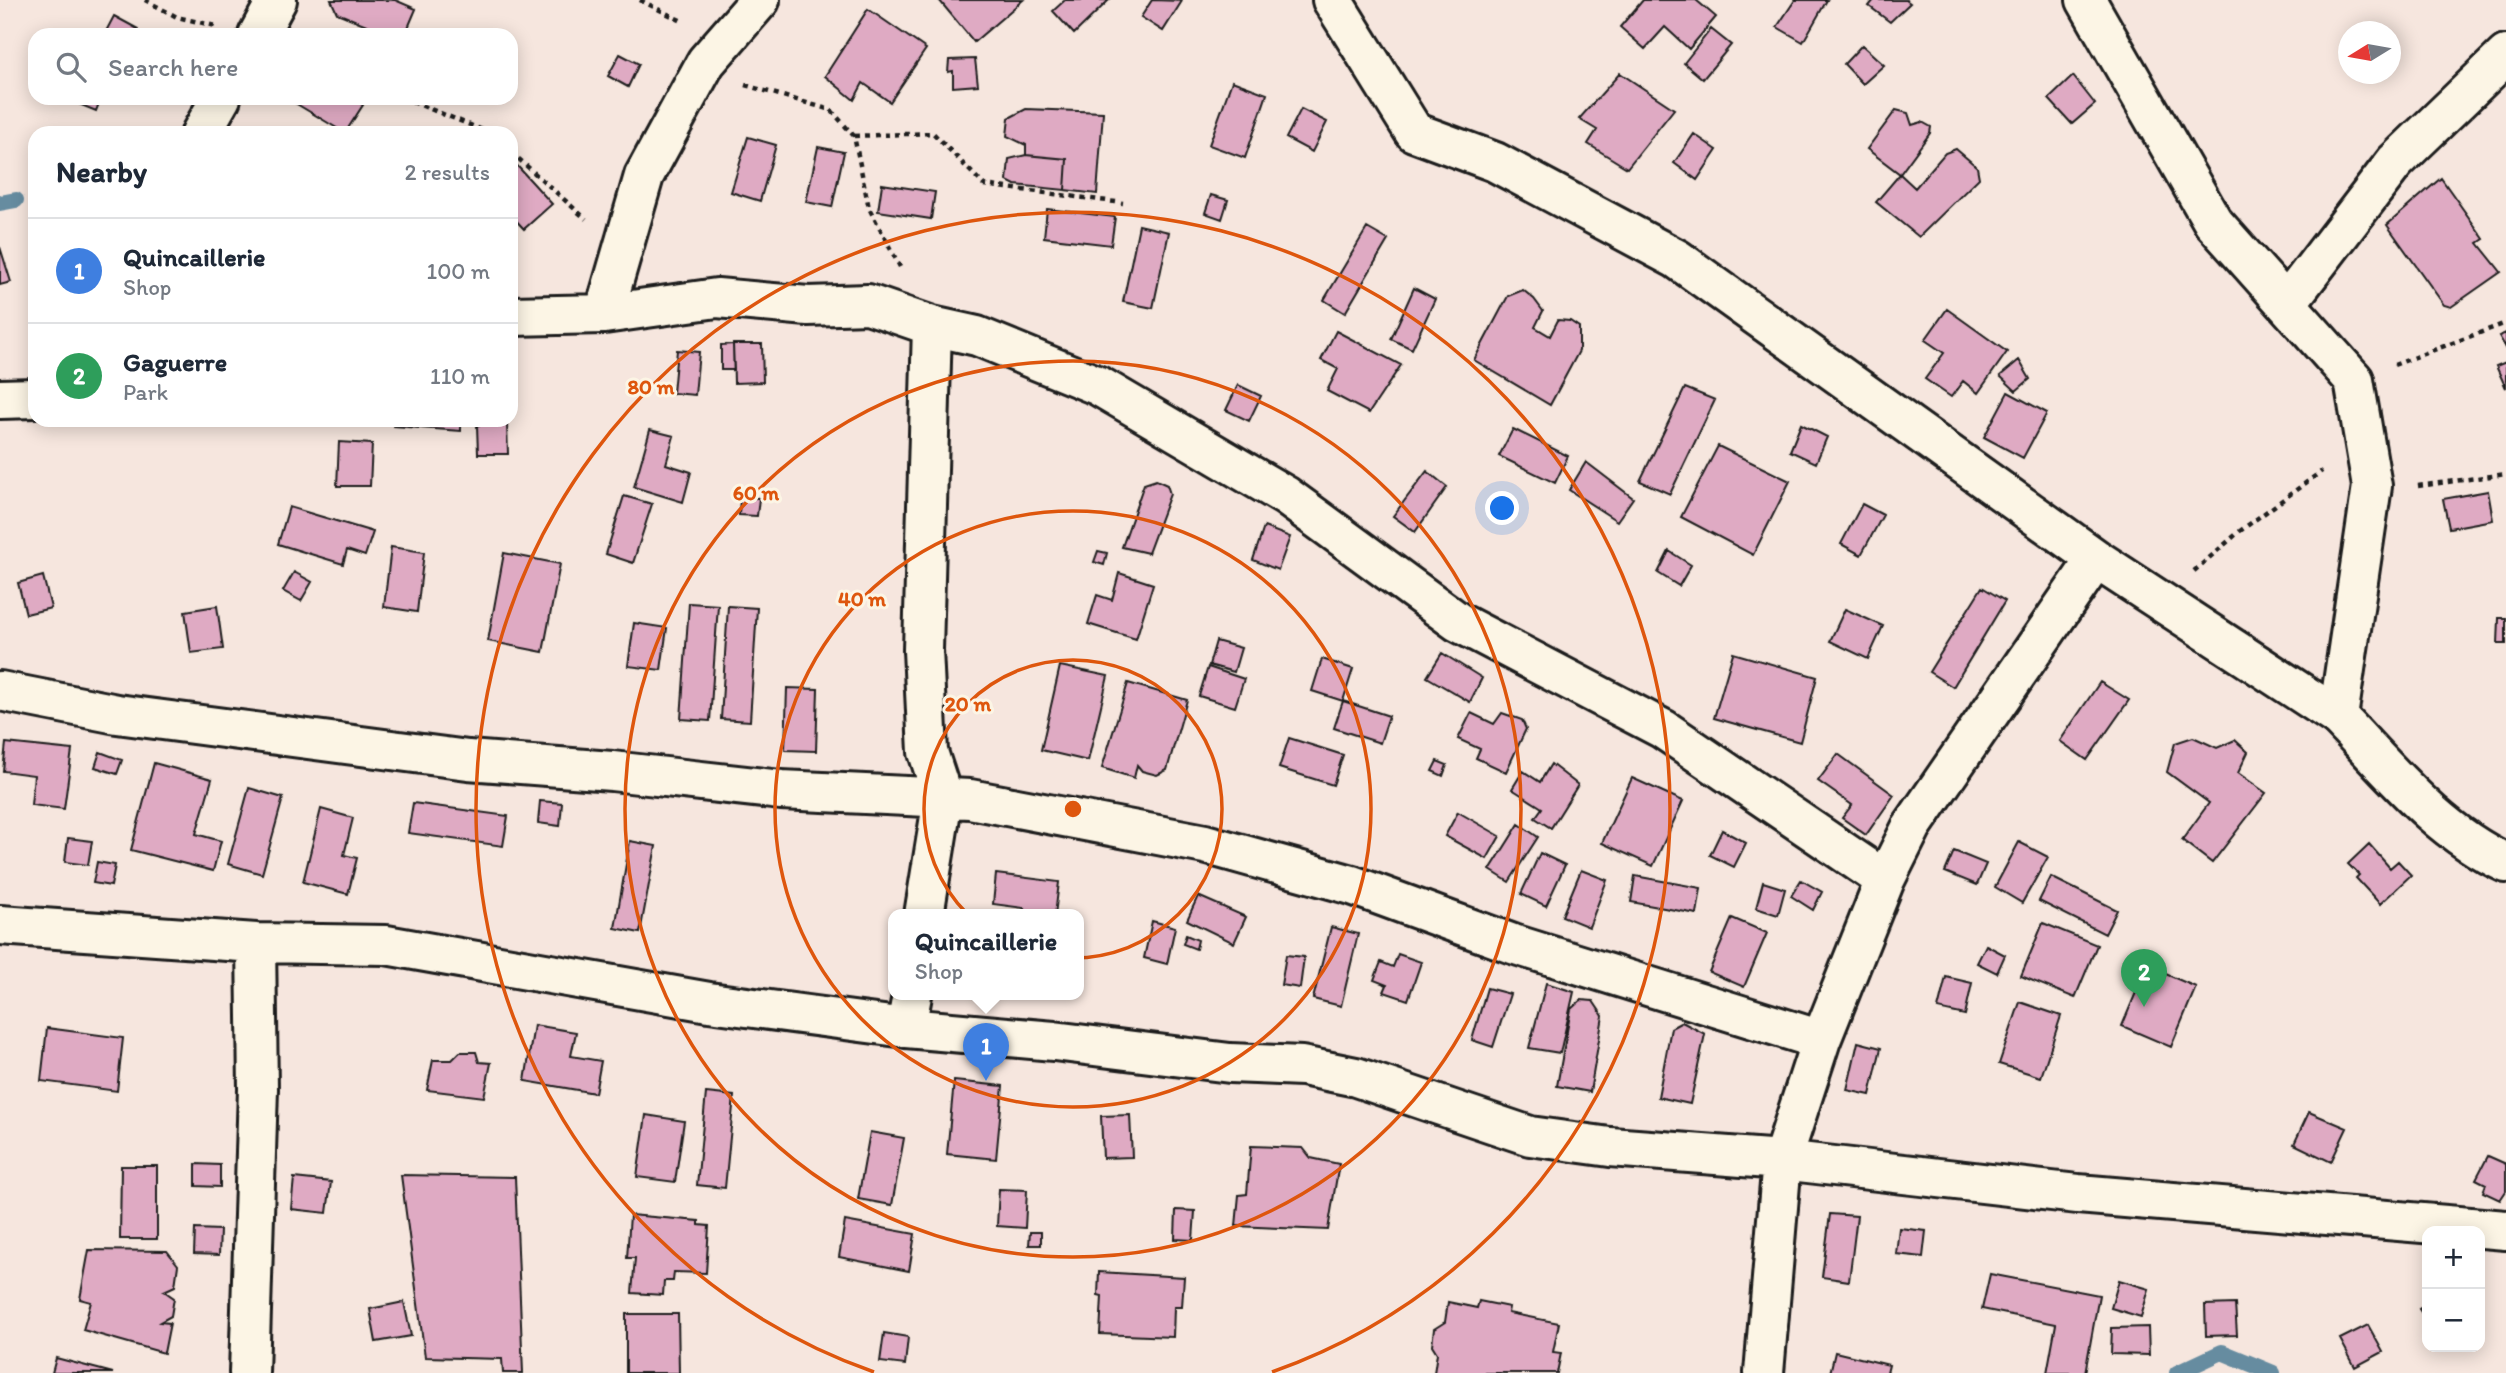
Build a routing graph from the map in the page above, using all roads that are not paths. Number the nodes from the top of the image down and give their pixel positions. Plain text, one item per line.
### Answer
1 (277, 0) edge
2 (760, 0) edge
3 (1332, 0) edge
4 (2086, 0) edge
5 (248, 28) edge
6 (2506, 55) edge
7 (217, 105) edge
8 (205, 126) edge
9 (2287, 303) junction
10 (604, 314) junction
11 (518, 316) edge
12 (932, 326) junction
13 (28, 398) edge
14 (0, 399) edge
15 (2096, 559) junction
16 (0, 691) edge
17 (2338, 717) junction
18 (943, 799) junction
19 (2506, 863) edge
20 (1885, 880) junction
21 (925, 909) edge
22 (0, 925) edge
23 (256, 943) junction
24 (909, 1012) edge
25 (1821, 1040) junction
26 (1782, 1160) junction
27 (2506, 1230) edge
28 (249, 1373) edge
29 (1764, 1373) edge

1 - 5 street
2 - 10 street
3 - 15 street
4 - 9 street
6 - 9 street
7 - 8 street
9 - 17 street
10 - 11 street
10 - 12 street
12 - 18 street
12 - 20 street
13 - 14 street
15 - 17 street
15 - 20 street
16 - 18 street
17 - 19 street
18 - 21 street
18 - 25 street
20 - 25 street
22 - 23 street
23 - 24 street
23 - 28 street
24 - 26 street
25 - 26 street
26 - 27 street
26 - 29 street

